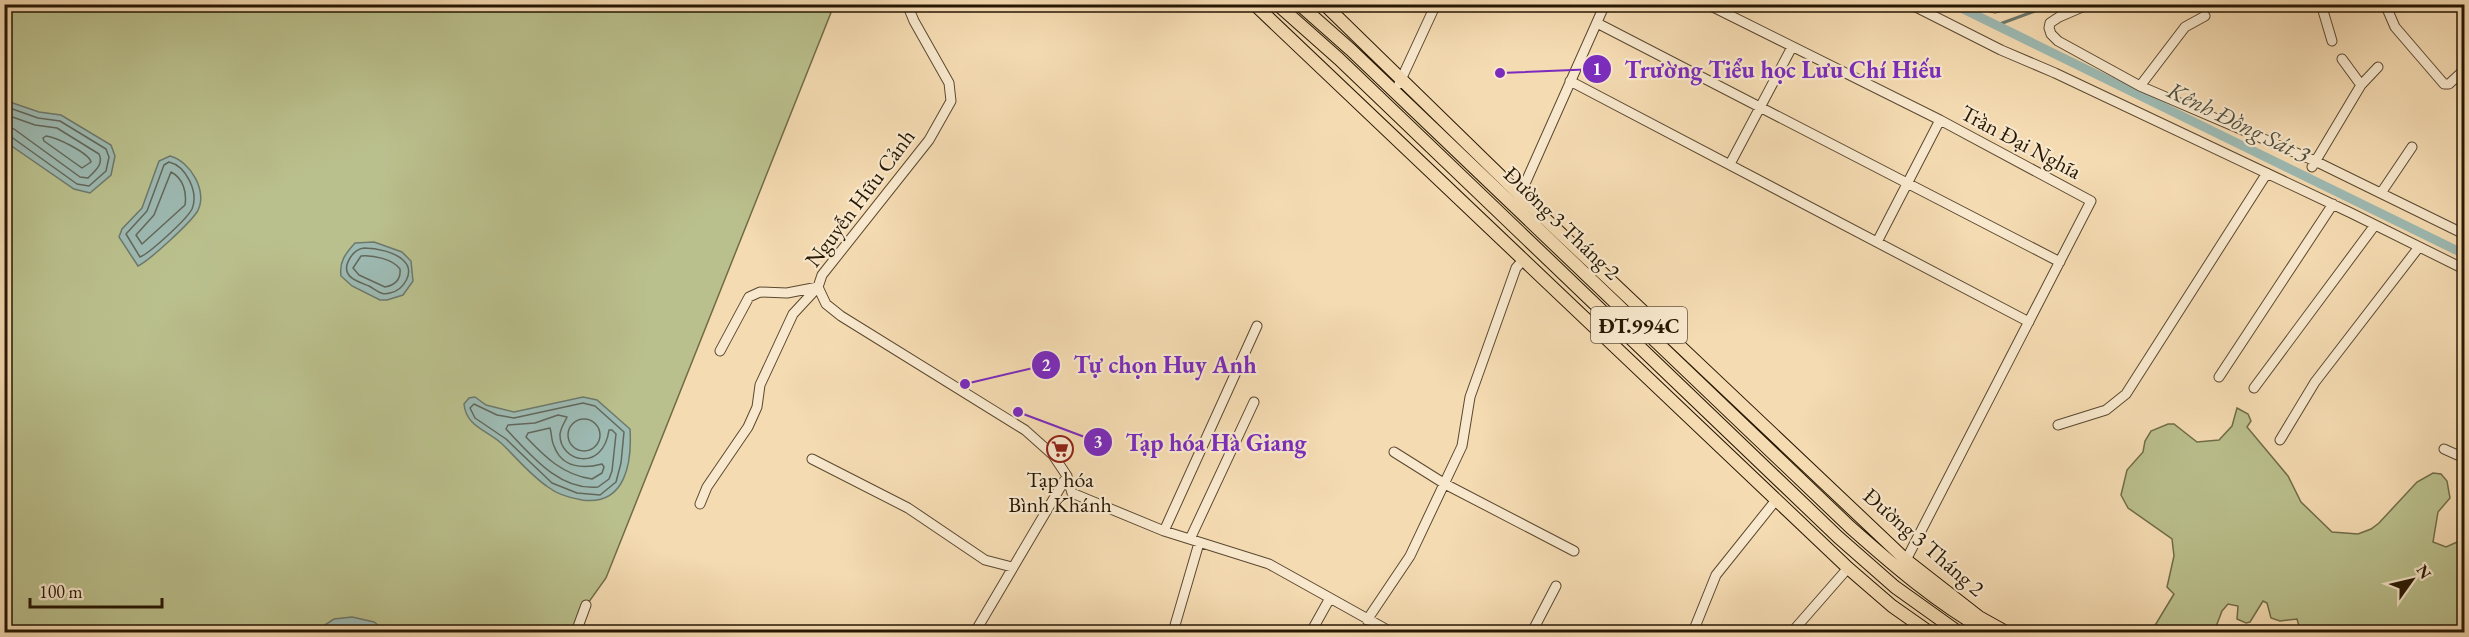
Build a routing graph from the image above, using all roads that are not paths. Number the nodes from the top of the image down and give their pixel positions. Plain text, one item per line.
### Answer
1 (907, 4) edge
2 (1254, 4) edge
3 (1277, 4) edge
4 (1299, 4) edge
5 (1324, 4) edge
6 (1436, 4) edge
7 (1605, 4) edge
8 (1707, 4) edge
9 (1910, 4) edge
10 (1978, 4) edge
11 (2012, 4) edge
12 (2089, 4) edge
13 (2321, 4) edge
14 (2385, 4) edge
15 (2205, 16) dead end
16 (1598, 22) junction
17 (2332, 41) dead end
18 (1792, 47) junction
19 (2342, 59) dead end
20 (2378, 67) dead end
21 (2464, 70) edge
22 (1570, 81) junction
23 (2361, 85) junction
24 (1397, 86) junction
25 (2140, 86) junction
26 (1761, 107) junction
27 (1940, 120) junction
28 (2412, 147) dead end
29 (1730, 164) junction
30 (2314, 164) junction
31 (2266, 173) junction
32 (1908, 183) junction
33 (2380, 193) junction
34 (1517, 200) junction
35 (2333, 204) junction
36 (1511, 224) junction
37 (2374, 225) junction
38 (1559, 231) junction
39 (2464, 234) edge
40 (1500, 236) junction
41 (1549, 239) junction
42 (1877, 242) junction
43 (2419, 247) junction
44 (1524, 259) junction
45 (2060, 262) junction
46 (2464, 269) edge
47 (818, 287) junction
48 (2029, 322) junction
49 (1257, 326) dead end
50 (720, 351) dead end
51 (2218, 377) dead end
52 (2254, 388) dead end
53 (1254, 402) dead end
54 (2058, 425) dead end
55 (2280, 440) dead end
56 (2444, 449) dead end
57 (1394, 452) dead end
58 (2464, 458) edge
59 (812, 459) dead end
60 (1067, 476) junction
61 (1444, 484) junction
62 (1776, 500) junction
63 (700, 504) dead end
64 (1164, 531) junction
65 (1194, 541) junction
66 (1574, 551) dead end
67 (1906, 560) junction
68 (1012, 567) junction
69 (1848, 568) junction
70 (1556, 586) dead end
71 (1330, 598) junction
72 (586, 605) dead end
73 (1367, 620) junction
74 (576, 633) edge
75 (600, 633) edge
76 (621, 633) edge
77 (975, 633) edge
78 (1173, 633) edge
79 (1311, 633) edge
80 (1391, 633) edge
81 (1532, 633) edge
82 (1694, 633) edge
83 (1792, 633) edge
84 (1929, 633) edge
85 (1958, 633) edge
86 (1988, 633) edge
87 (2006, 633) edge

1 - 47 street, Nguyễn Hữu Cảnh
2 - 40 main road, ĐT.994C
3 - 36 main road, Đường 3 Tháng 2 / ĐT.994C
4 - 24 main road, Đường 3 Tháng 2 / ĐT.994C
5 - 24 main road, Đường 3 Tháng 2 / ĐT.994C
6 - 24 street
7 - 16 street
8 - 18 street, Trần Đại Nghĩa
9 - 31 street
10 - 11 street
12 - 25 street
13 - 17 street
14 - 21 street
15 - 25 street
16 - 22 street
16 - 26 street
18 - 26 street
18 - 27 street, Trần Đại Nghĩa
19 - 23 street
20 - 23 street
22 - 29 street
22 - 34 street
23 - 30 street
24 - 34 main road, Đường 3 Tháng 2 / ĐT.994C
25 - 30 street
26 - 29 street
26 - 32 street
27 - 32 street
27 - 45 street, Trần Đại Nghĩa
28 - 33 street
29 - 42 street
30 - 33 street
31 - 35 street
31 - 54 street
32 - 42 street
32 - 45 street
33 - 39 street
34 - 38 main road, Đường 3 Tháng 2 / ĐT.994C
34 - 41 main road, Đường 3 Tháng 2 / ĐT.994C
35 - 37 street
35 - 51 street
36 - 40 main road
36 - 85 main road, Đường 3 Tháng 2 / ĐT.994C
37 - 43 street
37 - 52 street
38 - 41 main road
38 - 67 main road, Đường 3 Tháng 2 / ĐT.994C
40 - 44 main road, ĐT.994C
41 - 86 main road, Đường 3 Tháng 2 / ĐT.994C
42 - 48 street
43 - 46 street
43 - 55 street
44 - 61 street
44 - 62 main road, ĐT.994C
45 - 48 street
47 - 50 street
47 - 60 street, Nguyễn Hữu Cảnh
47 - 63 street
48 - 67 street
49 - 64 street
53 - 65 street
56 - 58 street
57 - 61 street
59 - 68 street
60 - 64 street, Nguyễn Hữu Cảnh
60 - 68 street
61 - 66 street
61 - 73 street
62 - 69 main road, ĐT.994C
62 - 82 street
64 - 65 street, Nguyễn Hữu Cảnh
65 - 71 street, Nguyễn Hữu Cảnh
65 - 78 street
67 - 87 main road, Đường 3 Tháng 2 / ĐT.994C
68 - 77 street
69 - 83 street
69 - 84 main road, ĐT.994C
70 - 81 street
71 - 73 street, Nguyễn Hữu Cảnh
71 - 79 street
72 - 74 street
73 - 80 street, Nguyễn Hữu Cảnh
75 - 76 street

